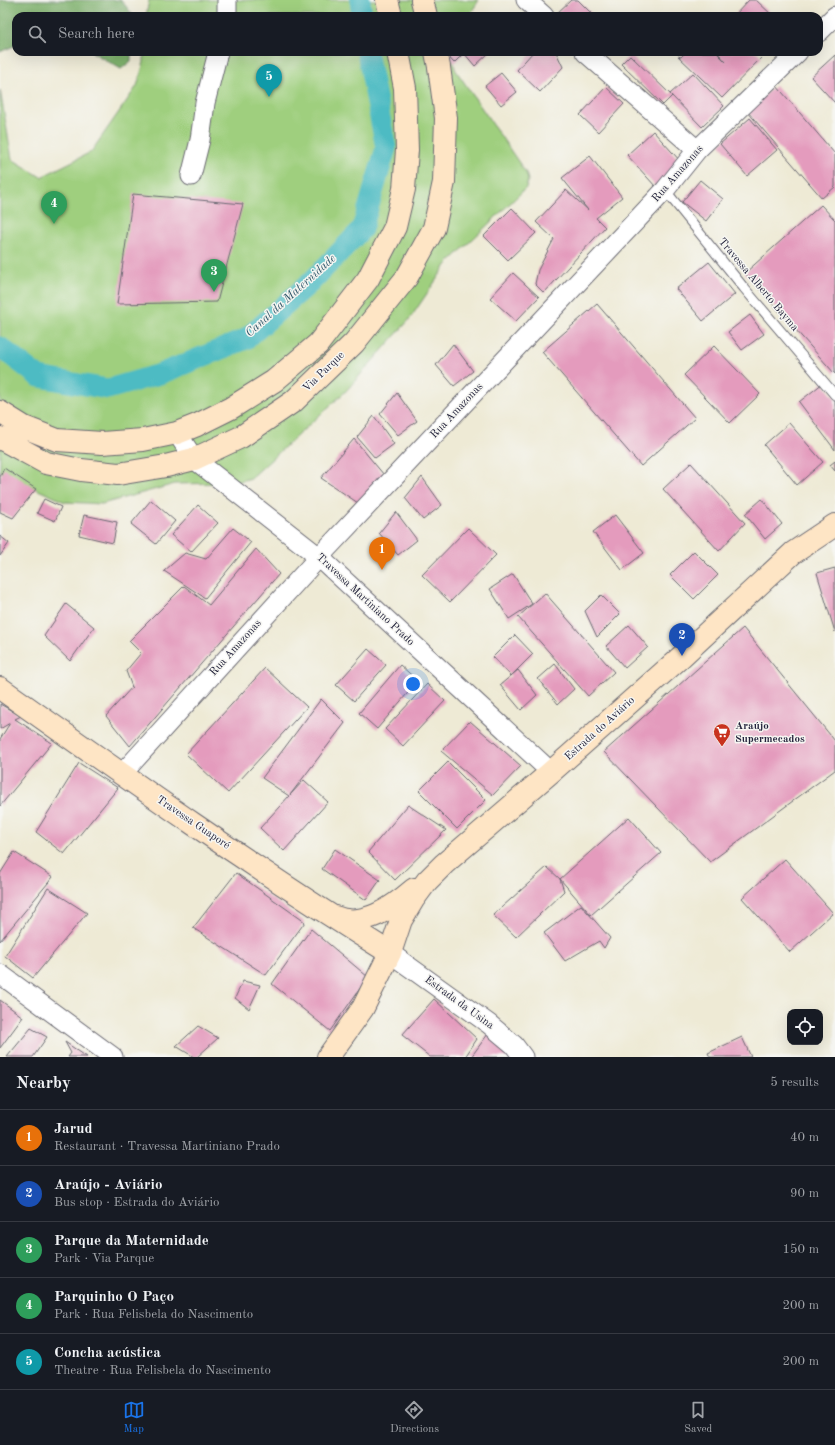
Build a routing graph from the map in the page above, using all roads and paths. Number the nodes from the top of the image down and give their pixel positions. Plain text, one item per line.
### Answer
1 (226, 0) edge
2 (387, 0) edge
3 (422, 0) edge
4 (526, 0) edge
5 (227, 12) edge
6 (390, 12) edge
7 (425, 12) edge
8 (540, 12) edge
9 (835, 16) edge
10 (823, 28) edge
11 (217, 56) edge
12 (399, 56) edge
13 (437, 56) edge
14 (590, 56) edge
15 (794, 56) edge
16 (697, 150) junction
17 (191, 176) dead end
18 (665, 190) junction
19 (835, 395) edge
20 (0, 412) edge
21 (177, 432) junction
22 (0, 438) edge
23 (194, 459) junction
24 (835, 525) edge
25 (320, 557) junction
26 (0, 688) edge
27 (551, 772) junction
28 (121, 775) junction
29 (444, 864) junction
30 (326, 913) junction
31 (390, 953) junction
32 (0, 974) edge
33 (113, 1057) edge
34 (328, 1057) edge
35 (523, 1057) edge

1 - 5 street
2 - 6 street
3 - 7 street
4 - 8 street
9 - 10 street
11 - 17 street
12 - 21 street
13 - 23 street, Via Parque
14 - 16 street
15 - 16 street, Rua Amazonas
16 - 18 street, Rua Amazonas
18 - 19 lane, Travessa Alberto Bayma
18 - 25 street, Rua Amazonas
20 - 21 street
21 - 23 street, Travessa Martiniano Prado
22 - 23 street, Via Parque
23 - 25 street, Travessa Martiniano Prado
24 - 27 street, Estrada do Aviário
25 - 27 street, Travessa Martiniano Prado
25 - 28 street, Rua Amazonas
26 - 28 street, Travessa Guaporé
27 - 29 street, Estrada do Aviário
28 - 30 street, Travessa Guaporé
29 - 30 street
29 - 31 street, Estrada do Aviário
30 - 31 street, Travessa Guaporé
31 - 34 street, Estrada do Aviário
31 - 35 street, Estrada da Usina
32 - 33 street

